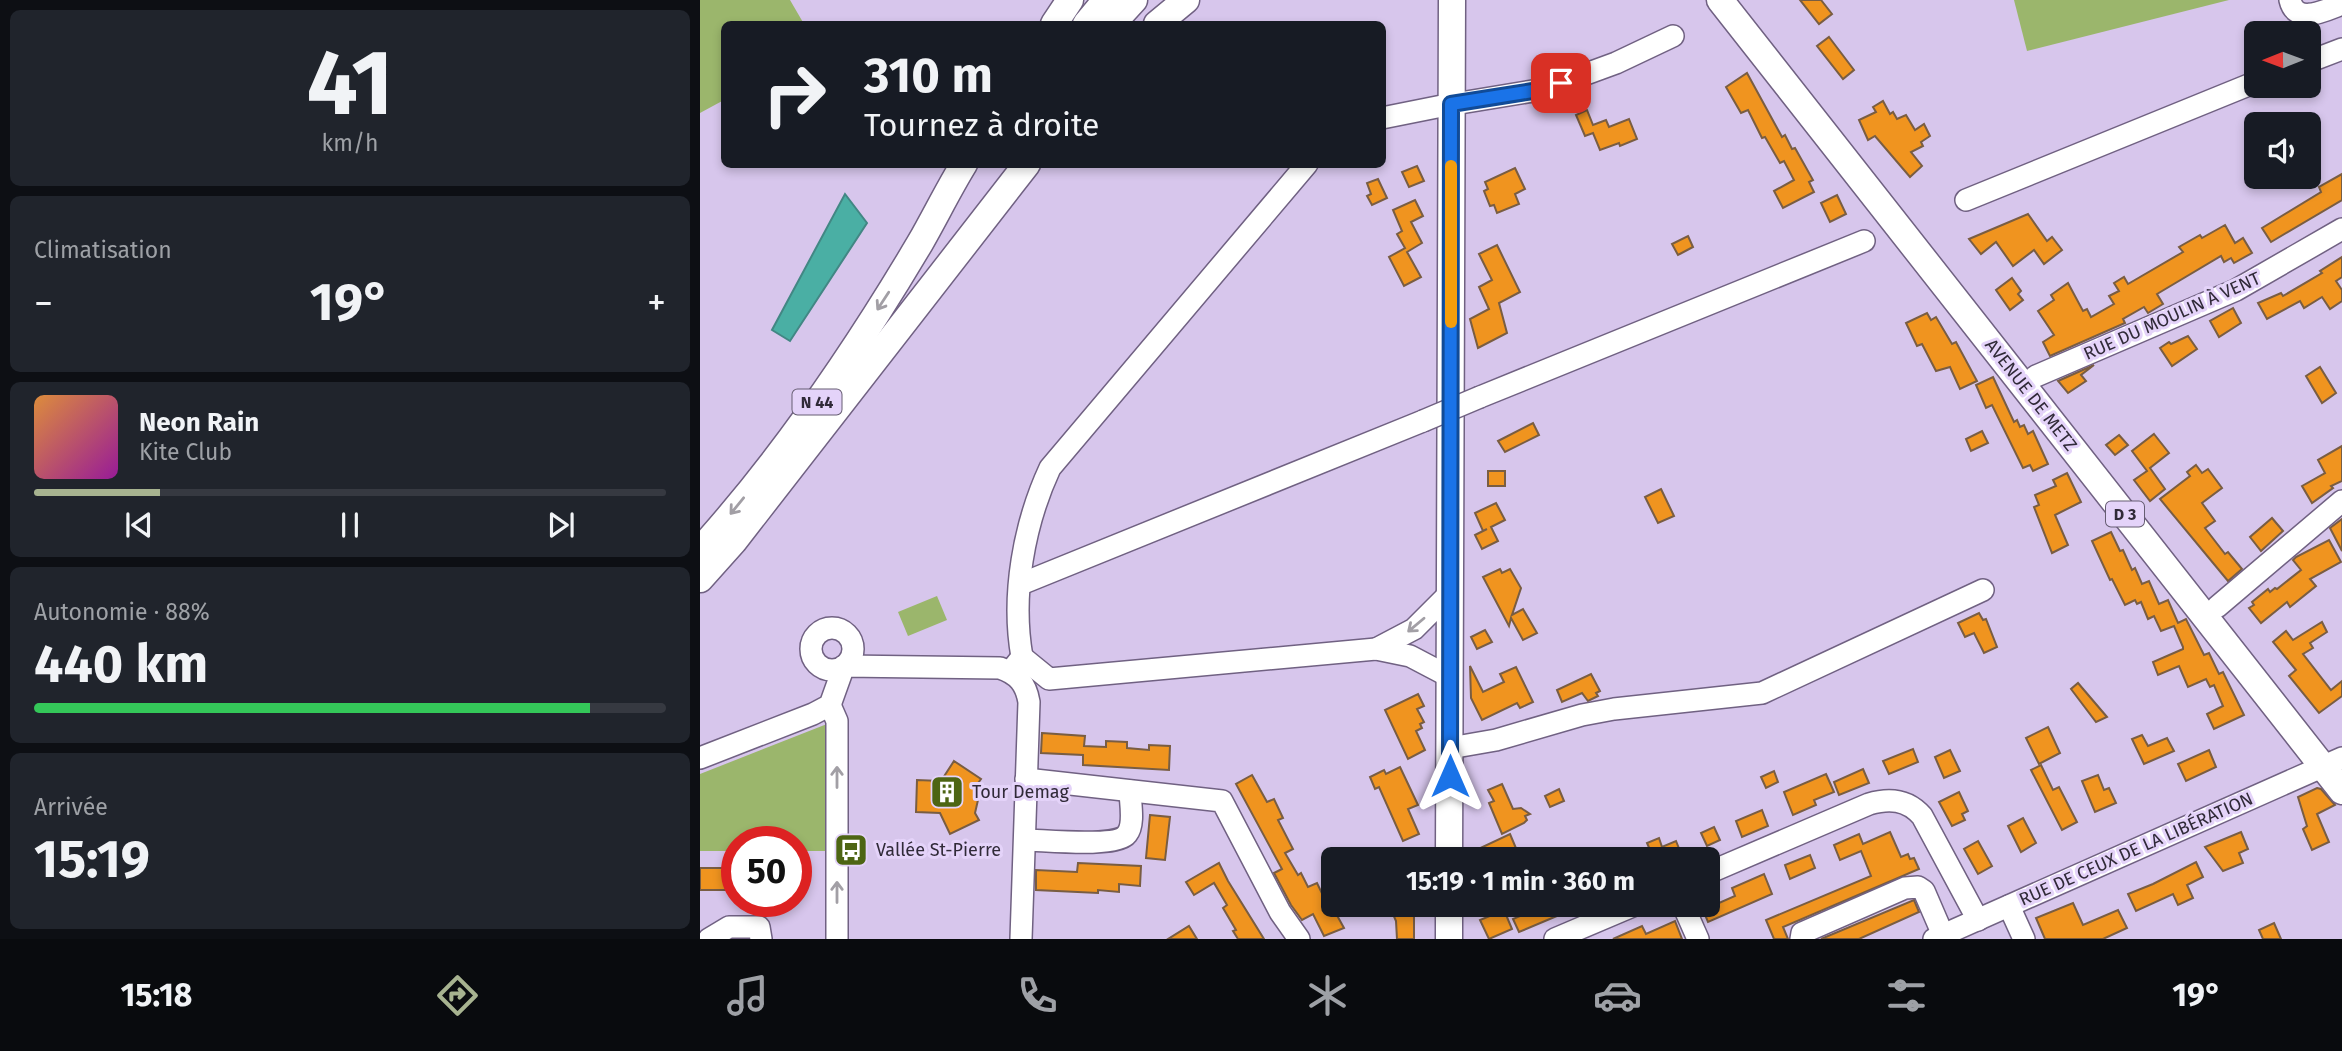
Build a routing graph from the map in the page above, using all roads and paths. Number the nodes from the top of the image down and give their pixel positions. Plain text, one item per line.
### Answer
1 (1070, 0) edge
2 (1106, 0) edge
3 (1134, 0) edge
4 (1186, 0) edge
5 (1452, 0) edge
6 (1458, 0) edge
7 (1720, 0) edge
8 (1740, 0) edge
9 (2290, 0) edge
10 (2342, 5) edge
11 (1056, 21) edge
12 (1088, 21) edge
13 (1115, 21) edge
14 (1161, 21) edge
15 (1452, 29) junction
16 (1674, 36) dead end
17 (2342, 49) edge
18 (2321, 57) edge
19 (2244, 87) edge
20 (1451, 104) junction
21 (1386, 117) edge
22 (962, 168) edge
23 (978, 168) edge
24 (1001, 168) edge
25 (1024, 168) edge
26 (1304, 168) edge
27 (1966, 200) dead end
28 (1893, 208) junction
29 (2342, 229) edge
30 (1916, 236) junction
31 (1864, 241) dead end
32 (920, 243) junction
33 (896, 330) junction
34 (2036, 376) junction
35 (2342, 500) edge
36 (700, 550) edge
37 (700, 579) edge
38 (1021, 584) junction
39 (1983, 590) dead end
40 (1450, 593) junction
41 (2217, 607) junction
42 (1376, 649) junction
43 (1017, 664) junction
44 (1450, 677) junction
45 (830, 705) junction
46 (1450, 748) junction
47 (700, 758) edge
48 (2337, 760) edge
49 (1026, 779) junction
50 (1130, 790) junction
51 (2342, 791) edge
52 (1025, 840) junction
53 (1449, 847) edge
54 (1720, 868) edge
55 (2009, 906) junction
56 (1449, 917) edge
57 (1606, 917) edge
58 (1688, 917) edge
59 (1978, 920) junction
60 (714, 937) edge
61 (1939, 937) edge
62 (761, 939) edge
63 (837, 939) edge
64 (1021, 939) edge
65 (1299, 939) edge
66 (1449, 939) edge
67 (1555, 939) edge
68 (1698, 939) edge
69 (1801, 939) edge
70 (2024, 939) edge

1 - 11 main road
2 - 12 main road
3 - 13 main road
4 - 14 main road
5 - 15 main road
6 - 15 main road
7 - 28 main road, AVENUE DE METZ / D 3
8 - 28 main road, AVENUE DE METZ / D 3
9 - 10 street
15 - 20 main road
16 - 20 street
17 - 18 street
19 - 27 street
20 - 21 street
20 - 40 main road
22 - 32 main road
23 - 32 main road, N 44
24 - 33 main road, N 44
25 - 33 main road
26 - 38 street
28 - 30 main road, AVENUE DE METZ / D 3
29 - 34 street, RUE DU MOULIN À VENT
30 - 34 main road, AVENUE DE METZ / D 3
30 - 48 main road, AVENUE DE METZ / D 3
31 - 38 street, bridge
32 -> 36 main road, N 44
33 - 37 main road, N 44
34 - 41 main road, AVENUE DE METZ / D 3
35 - 41 street
38 - 43 street
39 - 46 street
40 -> 42 street
40 - 44 main road
41 - 48 main road, AVENUE DE METZ / D 3
42 - 43 street
42 - 44 street
43 - 45 street
43 - 49 street
44 - 46 main road
45 - 47 street
63 -> 45 street
46 - 53 main road
48 - 51 main road, AVENUE DE METZ / D 3
48 - 55 street, RUE DE CEUX DE LA LIBÉRATION
49 - 50 street
49 - 52 street
50 - 52 street
50 - 65 street
52 - 64 street
54 - 59 street
55 - 59 street, RUE DE CEUX DE LA LIBÉRATION
55 - 70 street
56 - 66 main road
57 - 67 street
58 - 68 street
59 - 61 street, RUE DE CEUX DE LA LIBÉRATION
60 - 62 street
61 - 69 street

